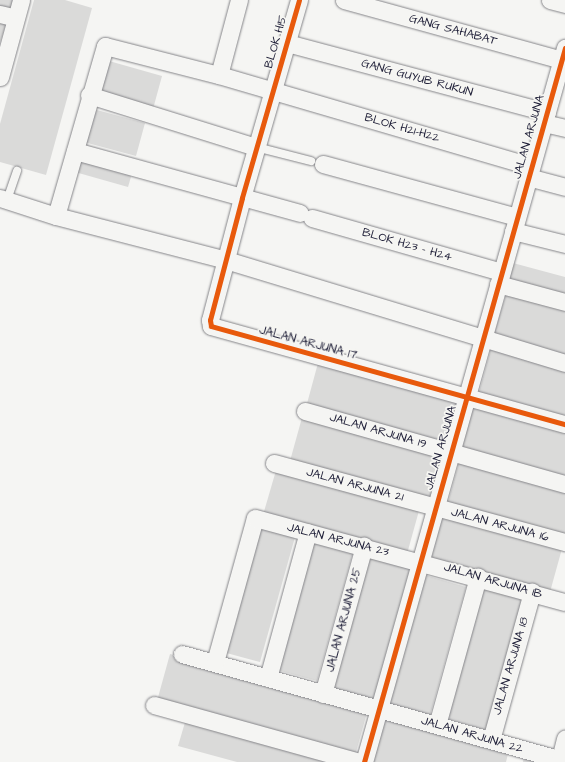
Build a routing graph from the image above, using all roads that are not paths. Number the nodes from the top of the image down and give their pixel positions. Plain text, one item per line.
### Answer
1 (21, 0) edge
2 (239, 0) edge
3 (299, 0) edge
4 (344, 0) edge
5 (550, 0) edge
6 (565, 4) edge
7 (8, 16) edge
8 (287, 43) junction
9 (563, 62) edge
10 (0, 74) edge
11 (219, 75) junction
12 (273, 90) junction
13 (89, 95) junction
14 (545, 118) junction
15 (565, 128) edge
16 (256, 147) junction
17 (75, 151) junction
18 (317, 163) joint
19 (17, 171) dead end
20 (530, 172) junction
21 (565, 187) edge
22 (242, 198) junction
23 (3, 199) edge
24 (56, 216) junction
25 (515, 224) junction
26 (565, 244) edge
27 (226, 260) junction
28 (499, 278) junction
29 (565, 302) edge
30 (485, 337) junction
31 (565, 363) edge
32 (466, 396) junction
33 (305, 411) dead end
34 (565, 424) edge
35 (451, 452) junction
36 (274, 463) dead end
37 (565, 484) edge
38 (436, 507) junction
39 (308, 532) junction
40 (565, 542) edge
41 (364, 546) junction
42 (420, 561) junction
43 (478, 577) junction
44 (532, 592) junction
45 (564, 597) edge
46 (182, 654) dead end
47 (214, 662) junction
48 (268, 678) junction
49 (323, 694) junction
50 (154, 704) dead end
51 (379, 709) junction
52 (436, 725) junction
53 (565, 739) edge
54 (491, 740) junction
55 (518, 755) edge
56 (562, 760) edge
57 (359, 762) edge
58 (364, 762) edge

1 - 7 street
2 - 11 street
3 - 8 street, BLOK H15
4 - 9 street, GANG SAHABAT
5 - 6 street
7 - 10 street
8 - 12 street, BLOK H15
8 - 14 street, GANG GUYUB RUKUN
9 - 14 street, JALAN ARJUNA
11 - 12 street, BLOK H21-H22
11 - 13 street, BLOK H21-H22
12 - 16 street, BLOK H15
12 - 20 street, BLOK H21-H22
13 - 16 street
13 - 17 street
14 - 15 street, GANG GUYUB RUKUN
14 - 20 street, JALAN ARJUNA
16 - 18 lane
16 - 22 street, BLOK H15
17 - 22 street, BLOK H23 - H24
17 - 24 street
18 - 25 street
19 - 23 lane
20 - 21 street, BLOK H21-H22
20 - 25 street, JALAN ARJUNA
22 - 27 street, BLOK H15
22 - 28 street, BLOK H23 - H24
23 - 24 street
24 - 27 street
25 - 26 street
25 - 28 street, JALAN ARJUNA
27 - 30 street
27 - 32 street, JALAN ARJUNA 17
28 - 29 street, BLOK H23 - H24
28 - 30 street, JALAN ARJUNA
30 - 31 street
30 - 32 street, JALAN ARJUNA
32 - 34 street
32 - 35 street, JALAN ARJUNA
33 - 35 street, JALAN ARJUNA 19
35 - 37 street, JALAN ARJUNA 19
35 - 38 street, JALAN ARJUNA
36 - 38 street, JALAN ARJUNA 21
38 - 40 street, JALAN ARJUNA 16
38 - 42 street, JALAN ARJUNA
39 - 41 street, JALAN ARJUNA 23
39 - 47 street, JALAN ARJUNA 23
39 - 48 street
41 - 42 street, JALAN ARJUNA 23
41 - 49 street, JALAN ARJUNA 25
42 - 43 street, JALAN ARJUNA 1B
42 - 51 street, JALAN ARJUNA
43 - 44 street, JALAN ARJUNA 1B
43 - 52 street
44 - 45 street, JALAN ARJUNA 1B
44 - 54 street, JALAN ARJUNA 18
46 - 47 street, JALAN ARJUNA 22
47 - 48 street, JALAN ARJUNA 22
48 - 49 street, JALAN ARJUNA 22
49 - 51 street, JALAN ARJUNA 22
50 - 57 street
51 - 52 street, JALAN ARJUNA 22
51 - 58 street, JALAN ARJUNA
52 - 54 street, JALAN ARJUNA 22
53 - 56 street
54 - 55 street, JALAN ARJUNA 22
55 - 56 street, JALAN ARJUNA 22

